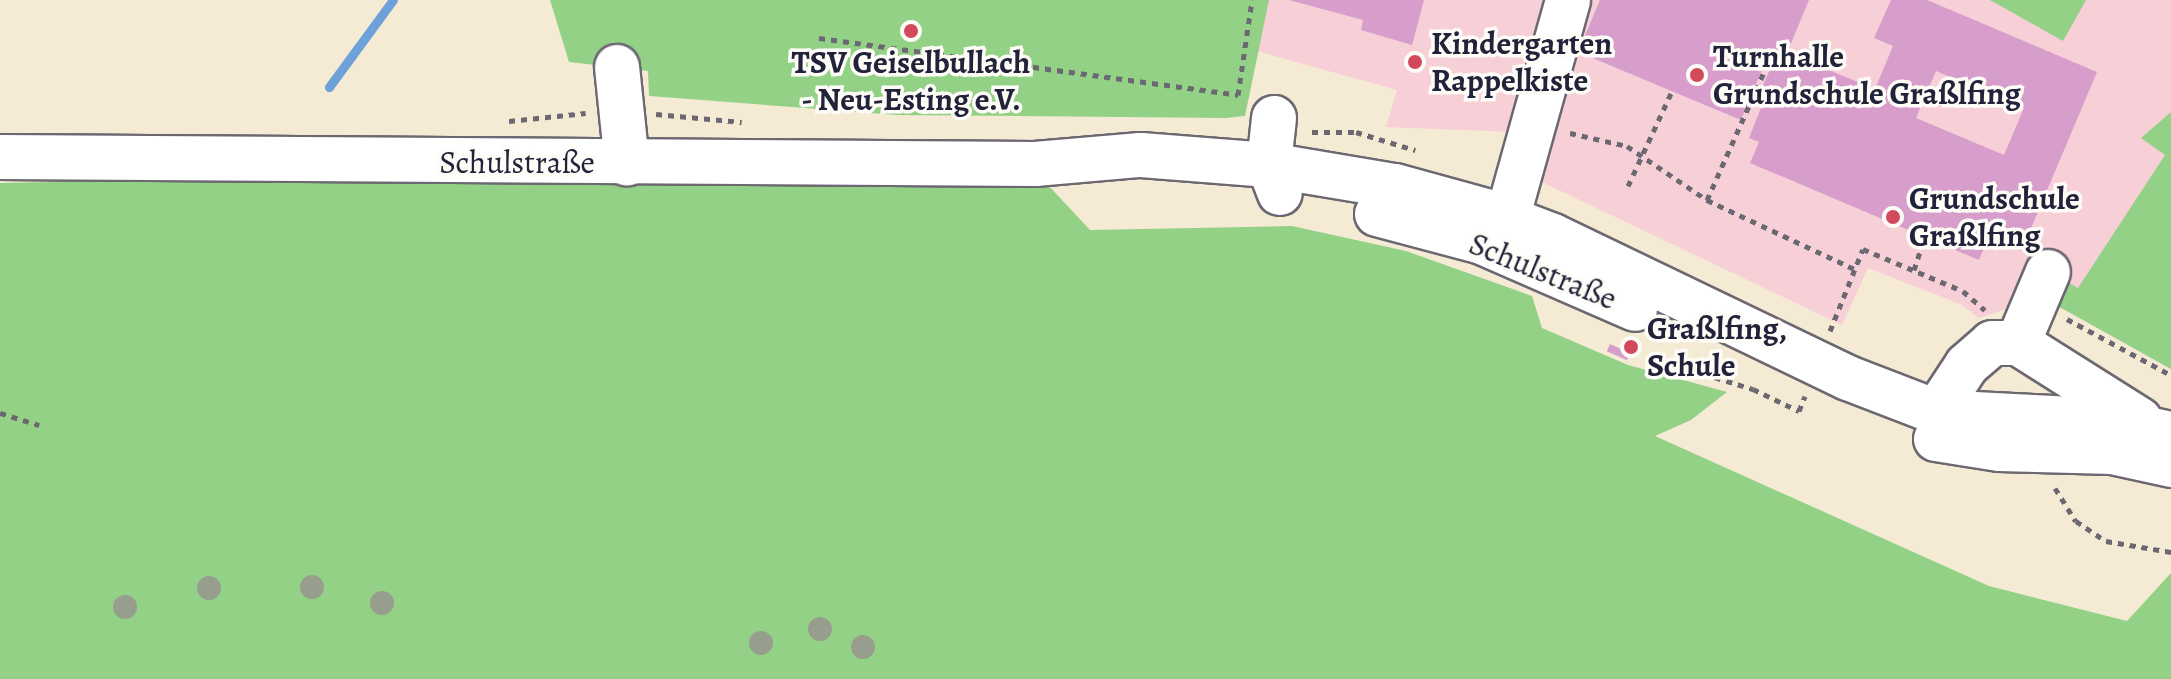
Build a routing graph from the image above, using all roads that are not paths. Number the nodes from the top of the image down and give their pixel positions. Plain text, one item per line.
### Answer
1 (1568, 0) edge
2 (617, 67) dead end
3 (1274, 118) dead end
4 (0, 157) edge
5 (627, 163) junction
6 (1275, 180) junction
7 (1507, 219) junction
8 (2048, 272) dead end
9 (2013, 326) junction
10 (1812, 378) junction
11 (1944, 427) junction
12 (2165, 442) edge

1 - 7 street
2 - 5 street
3 - 6 street
4 - 5 street, Schulstraße
5 - 6 street, Schulstraße
6 - 7 street, Schulstraße
6 - 10 street, Schulstraße
7 - 10 street, Schulstraße
8 - 9 street
9 - 11 street
9 - 12 street
10 - 11 street, Schulstraße
11 - 12 street, Schulstraße
11 - 12 street, Schulstraße

